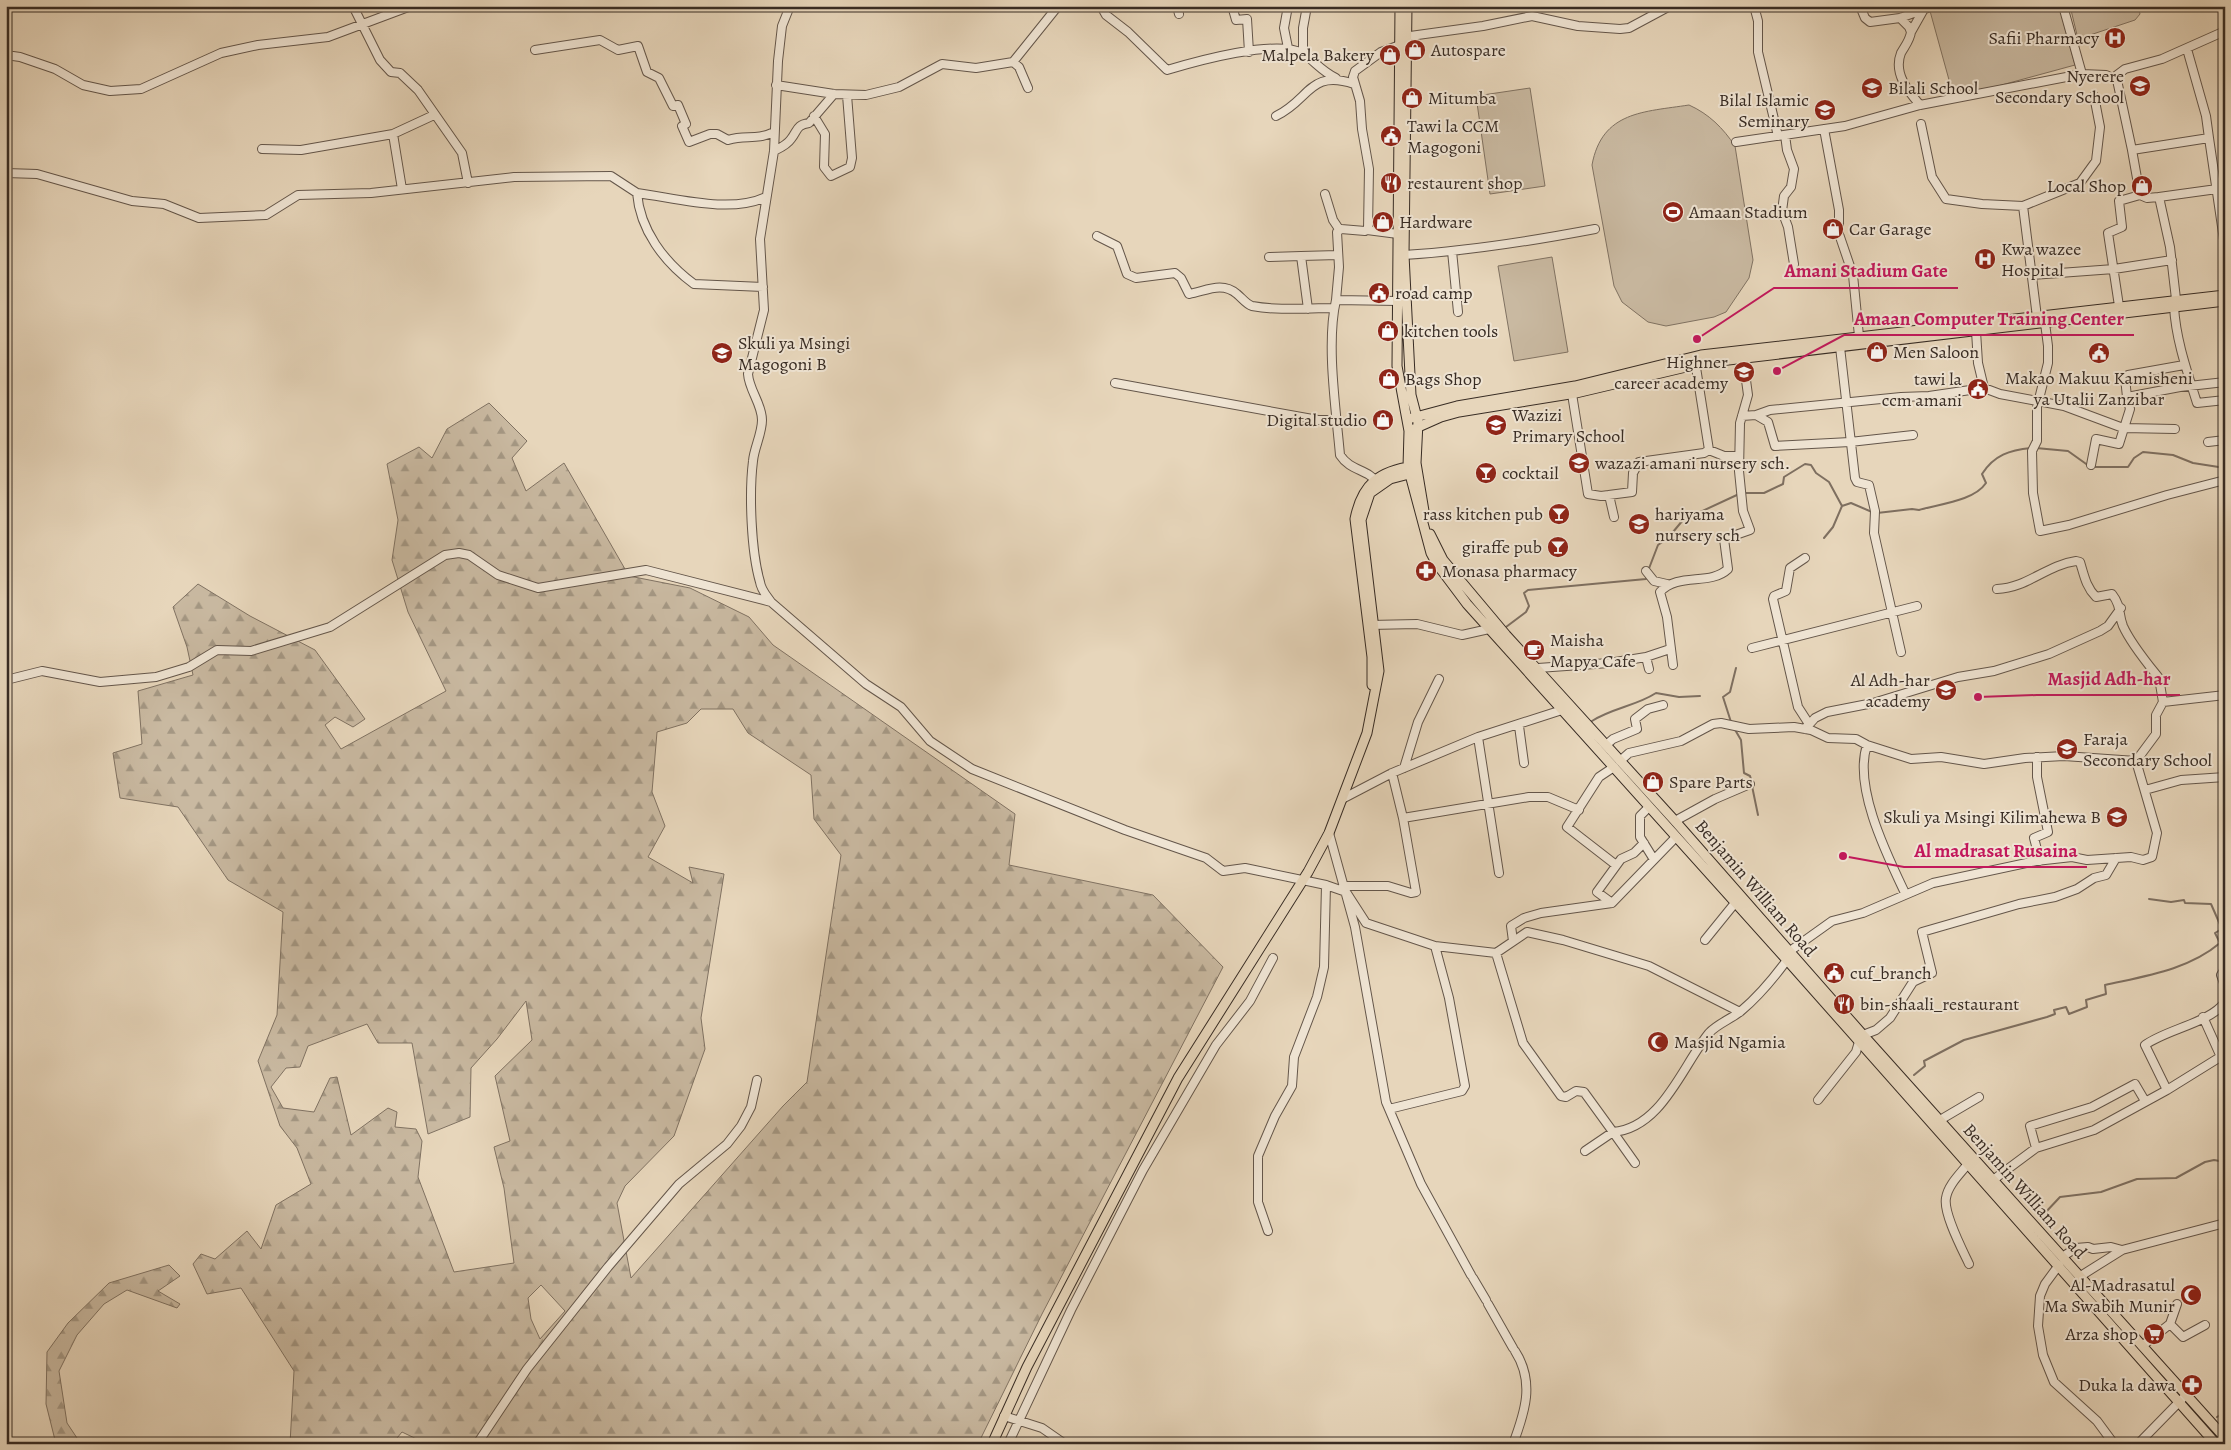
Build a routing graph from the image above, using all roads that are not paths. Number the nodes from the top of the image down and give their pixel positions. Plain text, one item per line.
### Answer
1 (353, 6) edge
2 (411, 6) edge
3 (790, 6) edge
4 (1058, 6) edge
5 (1101, 6) edge
6 (1232, 6) edge
7 (1288, 6) edge
8 (1307, 6) edge
9 (1400, 6) edge
10 (1407, 6) edge
11 (1670, 6) edge
12 (1754, 6) edge
13 (1860, 6) edge
14 (1933, 6) edge
15 (2063, 6) edge
16 (1924, 9) junction
17 (1900, 18) junction
18 (362, 25) junction
19 (2225, 31) edge
20 (1911, 32) junction
21 (1403, 40) junction
22 (1288, 48) junction
23 (2187, 49) junction
24 (535, 50) dead end
25 (1249, 52) junction
26 (6, 54) edge
27 (1303, 54) junction
28 (1013, 62) junction
29 (2082, 74) junction
30 (1336, 78) junction
31 (2113, 78) junction
32 (1354, 84) junction
33 (776, 85) junction
34 (1028, 88) dead end
35 (834, 94) junction
36 (847, 95) junction
37 (2094, 96) dead end
38 (1920, 105) junction
39 (434, 115) junction
40 (814, 116) junction
41 (1276, 116) dead end
42 (1921, 124) dead end
43 (1824, 129) junction
44 (774, 132) junction
45 (393, 134) junction
46 (1782, 135) junction
47 (2209, 138) junction
48 (1736, 142) dead end
49 (262, 149) dead end
50 (2132, 150) junction
51 (774, 151) junction
52 (6, 173) edge
53 (468, 184) junction
54 (2217, 188) junction
55 (402, 189) junction
56 (638, 193) junction
57 (1325, 194) dead end
58 (2140, 195) junction
59 (766, 196) junction
60 (2160, 198) junction
61 (2023, 206) junction
62 (1596, 229) dead end
63 (1339, 230) junction
64 (1367, 230) junction
65 (1398, 234) junction
66 (1097, 236) dead end
67 (2225, 248) edge
68 (1452, 252) junction
69 (1338, 255) junction
70 (1404, 255) junction
71 (1302, 256) junction
72 (1269, 257) dead end
73 (2172, 260) junction
74 (1794, 264) dead end
75 (2114, 269) junction
76 (2032, 275) junction
77 (763, 287) junction
78 (2225, 295) edge
79 (2225, 301) edge
80 (1398, 302) junction
81 (2175, 303) junction
82 (1335, 304) junction
83 (2118, 306) junction
84 (1308, 309) junction
85 (1458, 312) dead end
86 (2041, 320) junction
87 (1976, 331) junction
88 (1859, 336) junction
89 (1840, 347) junction
90 (1743, 358) junction
91 (1695, 360) junction
92 (2184, 365) junction
93 (2225, 382) edge
94 (1115, 383) dead end
95 (2192, 386) junction
96 (1984, 388) junction
97 (1572, 394) junction
98 (2127, 397) junction
99 (2225, 400) edge
100 (2038, 401) junction
101 (1845, 402) junction
102 (1756, 415) junction
103 (1418, 416) junction
104 (1742, 416) junction
105 (1337, 420) junction
106 (1407, 420) junction
107 (2123, 428) junction
108 (1413, 429) junction
109 (2175, 429) dead end
110 (1913, 435) dead end
111 (2225, 440) edge
112 (1850, 442) junction
113 (2208, 442) dead end
114 (1709, 450) junction
115 (1739, 456) junction
116 (2091, 465) dead end
117 (1413, 470) junction
118 (2225, 480) edge
119 (1378, 482) junction
120 (1609, 495) junction
121 (1614, 517) dead end
122 (1805, 558) dead end
123 (1647, 574) dead end
124 (1667, 584) junction
125 (1997, 589) dead end
126 (771, 602) junction
127 (1917, 606) dead end
128 (2121, 608) junction
129 (1892, 612) junction
130 (1371, 625) junction
131 (1489, 630) junction
132 (1784, 639) junction
133 (1752, 648) dead end
134 (1670, 649) junction
135 (1901, 652) dead end
136 (1646, 658) junction
137 (1673, 665) dead end
138 (1538, 668) junction
139 (1649, 669) dead end
140 (1440, 679) dead end
141 (6, 680) edge
142 (2225, 695) edge
143 (2163, 702) junction
144 (1662, 705) dead end
145 (1562, 710) junction
146 (1519, 726) junction
147 (1807, 726) junction
148 (1478, 737) junction
149 (1606, 745) junction
150 (1866, 745) junction
151 (2037, 757) junction
152 (2136, 761) junction
153 (1524, 763) dead end
154 (1617, 764) junction
155 (1404, 768) junction
156 (1392, 774) junction
157 (2225, 777) edge
158 (1750, 784) dead end
159 (2146, 790) junction
160 (1344, 798) junction
161 (1489, 803) junction
162 (1648, 807) junction
163 (1579, 810) junction
164 (1403, 818) junction
165 (1676, 821) junction
166 (1329, 833) junction
167 (1676, 837) junction
168 (1644, 843) junction
169 (1654, 858) junction
170 (2116, 858) junction
171 (2040, 861) junction
172 (1616, 865) junction
173 (1499, 872) dead end
174 (1303, 880) junction
175 (1326, 885) junction
176 (1345, 889) junction
177 (1905, 894) junction
178 (1612, 903) junction
179 (1735, 903) junction
180 (1705, 940) dead end
181 (1513, 941) junction
182 (1435, 946) junction
183 (1496, 953) junction
184 (1789, 956) junction
185 (1273, 958) dead end
186 (2225, 969) edge
187 (2225, 986) edge
188 (2225, 1002) edge
189 (1740, 1012) junction
190 (2203, 1017) junction
191 (1861, 1038) junction
192 (2223, 1056) edge
193 (757, 1080) dead end
194 (2167, 1090) junction
195 (1979, 1097) dead end
196 (1818, 1100) dead end
197 (2145, 1102) junction
198 (1389, 1109) junction
199 (1940, 1120) junction
200 (1613, 1132) junction
201 (2036, 1148) junction
202 (1585, 1151) dead end
203 (1635, 1164) dead end
204 (1967, 1165) junction
205 (1994, 1180) junction
206 (2225, 1223) edge
207 (1268, 1231) dead end
208 (2122, 1250) junction
209 (2060, 1261) junction
210 (1969, 1264) dead end
211 (2079, 1277) junction
212 (2177, 1304) dead end
213 (2170, 1324) junction
214 (2206, 1325) dead end
215 (2142, 1346) junction
216 (2182, 1398) junction
217 (1004, 1416) junction
218 (1019, 1419) junction
219 (2225, 1438) edge
220 (477, 1444) edge
221 (992, 1444) edge
222 (1008, 1444) edge
223 (1065, 1444) edge
224 (1513, 1444) edge
225 (2114, 1444) edge
226 (2138, 1444) edge
227 (2216, 1444) edge

1 - 18 street
2 - 18 street
3 - 33 street
4 - 28 street
5 - 25 street
6 - 25 street
7 - 22 street
8 - 27 street
9 - 21 main road
10 - 21 main road
11 - 21 street
12 - 46 street
13 - 17 street
14 - 16 street
15 - 29 street
16 - 17 street
16 - 20 street
17 - 20 street
18 - 26 street
18 - 39 street
19 - 23 street
20 - 38 street
21 - 32 street
21 - 65 main road, Benjamin William Road
21 - 70 main road
22 - 25 street
22 - 27 street
23 - 31 street
23 - 47 street
24 - 44 street
27 - 30 street
28 - 34 street
28 - 36 street
29 - 31 street
29 - 38 street
30 - 32 street
30 - 41 street
31 - 50 street
32 - 64 street
33 - 35 street
33 - 44 street
35 - 36 street
35 - 40 street
36 - 40 street
37 - 61 street
38 - 43 street
39 - 45 street
39 - 53 street
40 - 51 street
42 - 61 street
43 - 46 street
43 - 88 street
44 - 51 street
45 - 49 street
45 - 55 street
46 - 48 street
46 - 74 street
47 - 50 street
47 - 54 street
50 - 58 street
51 - 59 street
52 - 55 street
53 - 55 street
53 - 56 street
54 - 60 street
54 - 67 street
56 - 59 street
56 - 77 street
57 - 63 street
58 - 60 street
58 - 75 street
59 - 77 street
60 - 73 street
61 - 76 street
62 - 68 street
63 - 64 street
63 - 69 street
64 - 65 street
65 - 80 main road, Benjamin William Road
66 - 84 street
68 - 70 street
68 - 85 street
69 - 71 street
69 - 82 street
70 - 103 main road
71 - 72 street
71 - 84 street
73 - 75 street
73 - 81 street
75 - 76 street
75 - 83 street
76 - 86 street
77 - 126 street
78 - 81 main road
79 - 81 main road
80 - 82 street
80 - 106 main road, Benjamin William Road
81 - 83 main road
81 - 86 main road
81 - 92 street
82 - 84 street
82 - 105 street
83 - 86 main road
86 - 87 main road
86 - 88 main road
86 - 100 street
87 - 89 main road
87 - 96 street
88 - 91 main road
89 - 90 main road
89 - 101 street
90 - 91 main road
90 - 104 street
91 - 97 main road
91 - 103 main road
91 - 114 street
92 - 95 street
92 - 98 street
93 - 95 street
94 - 105 street
95 - 98 street
95 - 99 street
96 - 100 street
96 - 101 street
97 - 108 main road
97 - 120 street
98 - 107 street
100 - 107 street
100 - 118 street
101 - 102 street
101 - 112 street
102 - 104 street
102 - 112 street
103 - 106 main road
103 - 108 main road, Benjamin William Road
104 - 115 street
105 - 119 street
106 - 108 main road, Benjamin William Road
107 - 109 street
107 - 116 street
108 - 117 main road, Benjamin William Road
110 - 112 street
111 - 113 street
112 - 129 street
114 - 115 street
114 - 120 street
115 - 124 street
117 - 119 main road
117 - 131 main road, Benjamin William Road
117 - 138 main road, Benjamin William Road
119 - 130 main road
120 - 121 street
122 - 132 street
123 - 124 street
124 - 134 street
125 - 128 street
126 - 141 street
126 - 174 street
127 - 129 street
128 - 143 street
128 - 147 street
129 - 132 street
129 - 135 street
130 - 131 street
130 - 160 main road
131 - 145 main road, Benjamin William Road
132 - 133 street
132 - 147 street
134 - 136 street
134 - 137 street
136 - 138 street
136 - 139 street
138 - 149 main road, Benjamin William Road
140 - 155 street
142 - 143 street
143 - 152 street
144 - 149 street
145 - 146 street
145 - 154 main road, Benjamin William Road
146 - 148 street
146 - 153 street
147 - 150 street
147 - 154 street
148 - 155 street
148 - 161 street
149 - 154 main road, Benjamin William Road
150 - 151 street
150 - 177 street
151 - 152 street
151 - 171 street
152 - 159 street
154 - 162 main road, Benjamin William Road
154 - 163 street
154 - 165 main road, Benjamin William Road
155 - 156 street
156 - 160 street
156 - 164 street
157 - 159 street
158 - 165 street
159 - 170 street
160 - 166 main road
161 - 163 street
161 - 164 street
161 - 173 street
162 - 167 main road, Benjamin William Road
162 - 168 street
163 - 172 street
164 - 176 street
165 - 184 main road, Benjamin William Road
166 - 174 main road
166 - 176 street
167 - 169 street
167 - 179 main road, Benjamin William Road
168 - 169 street
168 - 172 street
169 - 178 street
170 - 171 street
170 - 191 street
171 - 177 street
172 - 178 street
174 - 175 street
174 - 217 main road
175 - 176 street
175 - 207 street
176 - 182 street
176 - 198 street
177 - 184 street
178 - 181 street
179 - 180 street
179 - 184 main road, Benjamin William Road
181 - 183 street
181 - 189 street
182 - 183 street
182 - 198 street
183 - 200 street
184 - 189 street
184 - 191 main road, Benjamin William Road
185 - 218 street
186 - 187 street
188 - 190 street
189 - 200 street
190 - 192 street
190 - 194 street
191 - 196 street
191 - 199 main road, Benjamin William Road
191 - 204 main road, Benjamin William Road
192 - 194 street
193 - 220 street
194 - 197 street
195 - 199 street
197 - 201 street
197 - 201 street
198 - 224 street
199 - 205 main road, Benjamin William Road
200 - 202 street
200 - 203 street
201 - 205 street
204 - 209 main road, Benjamin William Road
204 - 210 street
205 - 209 main road, Benjamin William Road
206 - 208 street
208 - 209 street
208 - 211 street
209 - 211 main road, Benjamin William Road
209 - 216 main road, Benjamin William Road
209 - 225 street
211 - 215 main road, Benjamin William Road
212 - 213 street
213 - 214 street
213 - 215 street
215 - 216 main road, Benjamin William Road
216 - 219 main road, Benjamin William Road
216 - 226 street
216 - 227 main road, Benjamin William Road
217 - 218 street
217 - 221 main road
218 - 222 street
218 - 223 street

